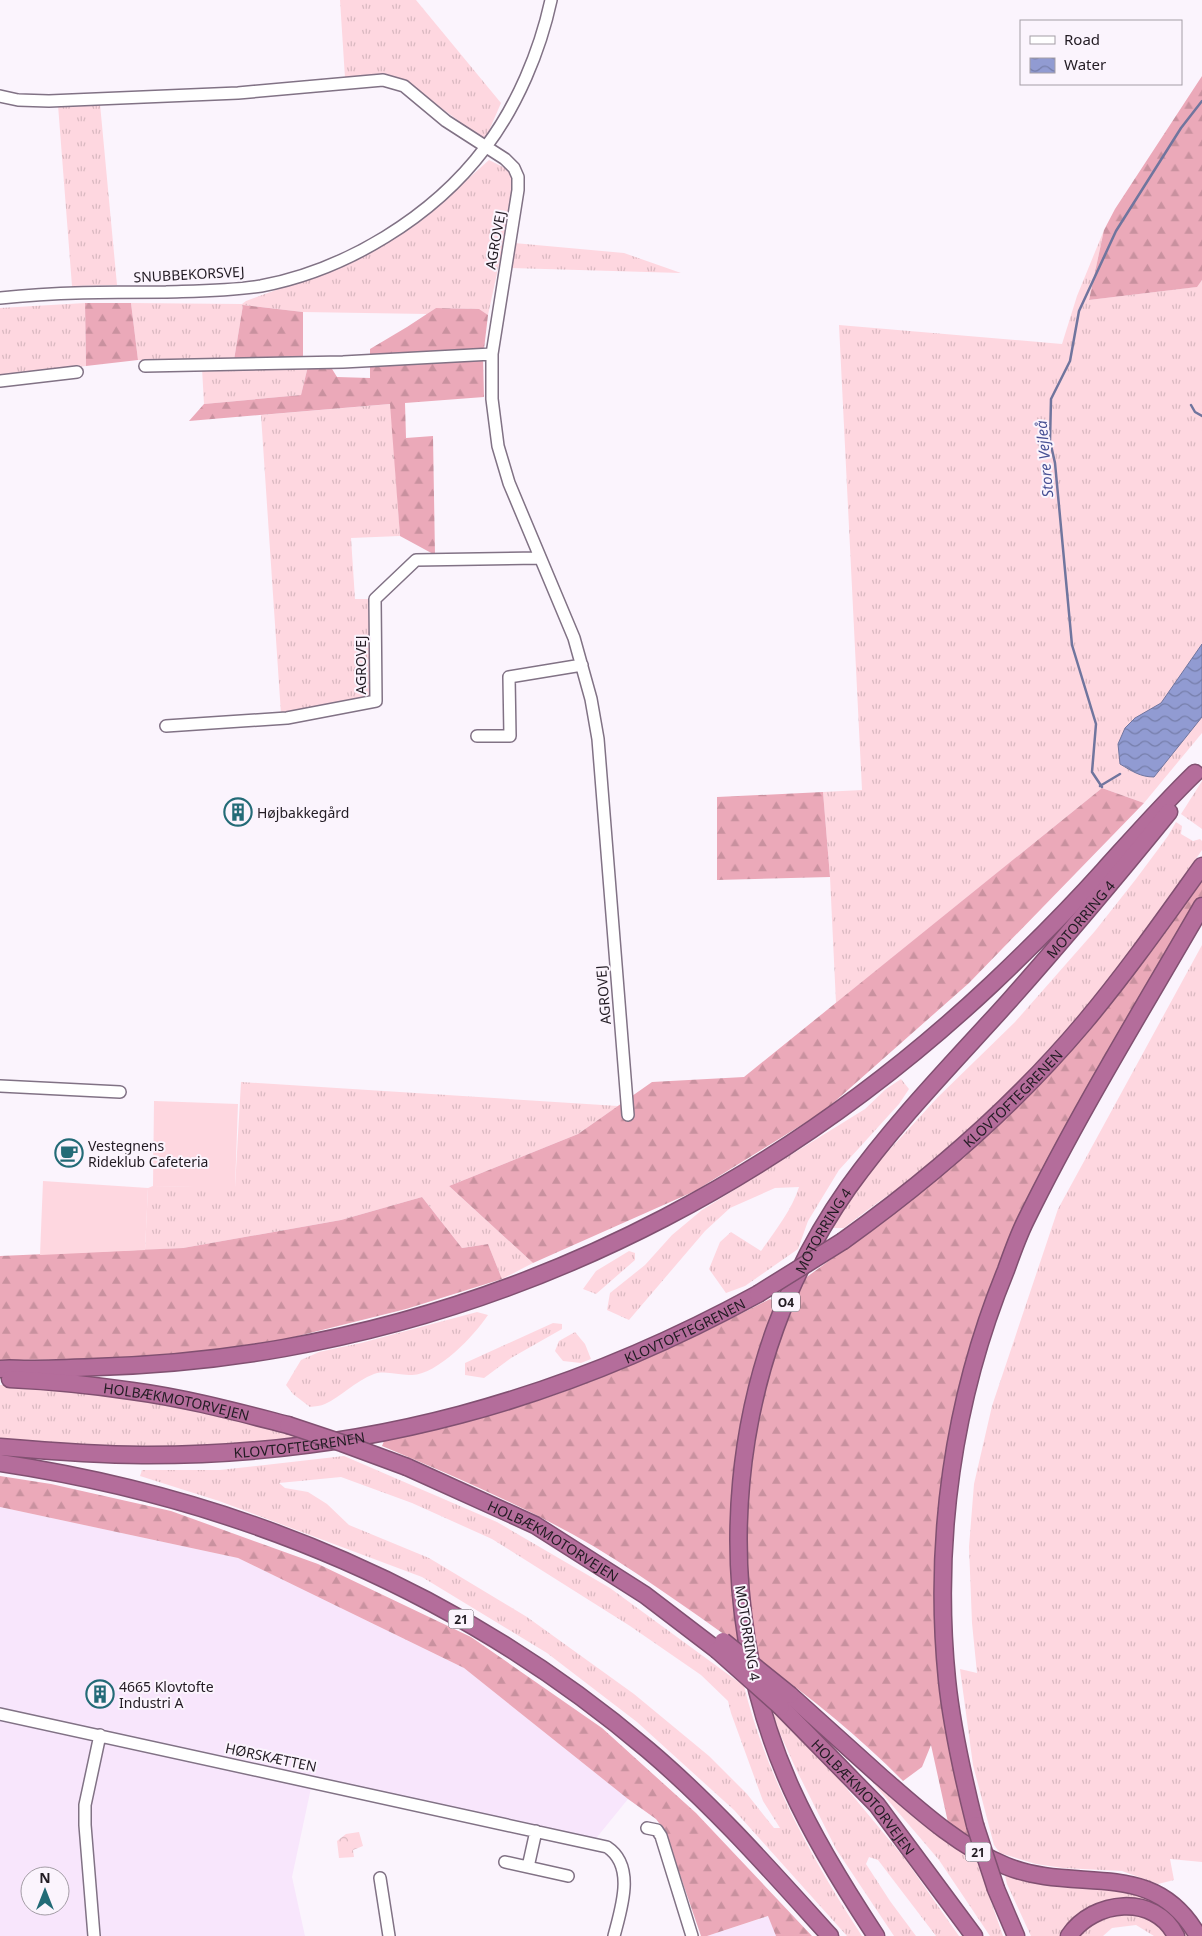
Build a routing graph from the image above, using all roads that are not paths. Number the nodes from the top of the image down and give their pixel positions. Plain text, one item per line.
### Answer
1 (551, 0) edge
2 (0, 96) edge
3 (485, 148) junction
4 (0, 298) edge
5 (492, 354) junction
6 (144, 366) dead end
7 (77, 372) dead end
8 (0, 382) edge
9 (539, 558) junction
10 (582, 665) junction
11 (166, 726) dead end
12 (477, 736) dead end
13 (1198, 768) edge
14 (1202, 866) edge
15 (1202, 906) edge
16 (0, 1086) edge
17 (120, 1092) dead end
18 (628, 1115) dead end
19 (0, 1369) edge
20 (0, 1378) edge
21 (0, 1447) edge
22 (0, 1463) edge
23 (786, 1701) junction
24 (0, 1714) edge
25 (100, 1735) junction
26 (647, 1828) dead end
27 (536, 1831) junction
28 (505, 1862) dead end
29 (528, 1867) junction
30 (568, 1876) dead end
31 (380, 1878) dead end
32 (94, 1936) edge
33 (390, 1936) edge
34 (614, 1936) edge
35 (692, 1936) edge
36 (830, 1936) edge
37 (876, 1936) edge
38 (974, 1936) edge
39 (1016, 1936) edge
40 (1069, 1936) edge
41 (1176, 1936) edge
42 (1198, 1936) edge

1 - 3 street, SNUBBEKORSVEJ
2 - 3 street
3 - 4 street, SNUBBEKORSVEJ
3 - 5 street, AGROVEJ
5 - 6 street
5 - 9 street, AGROVEJ
7 - 8 street
9 - 10 street, AGROVEJ
9 - 11 street, AGROVEJ
10 - 12 street
10 - 18 street, AGROVEJ
13 - 19 highway
13 - 37 highway, MOTORRING 4 / O4
14 - 21 highway, KLOVTOFTEGRENEN, bridge
15 - 39 highway, bridge
16 - 17 street
20 - 23 highway, HOLBÆKMOTORVEJEN / 21, bridge
22 - 36 highway, 21
23 - 38 highway, HOLBÆKMOTORVEJEN / 21
23 - 42 highway, 21
24 - 25 street, HØRSKÆTTEN
25 - 27 street, HØRSKÆTTEN
25 - 32 street
26 - 35 street
27 - 29 street
27 - 34 street, HØRSKÆTTEN
28 - 29 street
29 - 30 street
31 - 33 street
40 - 41 highway

